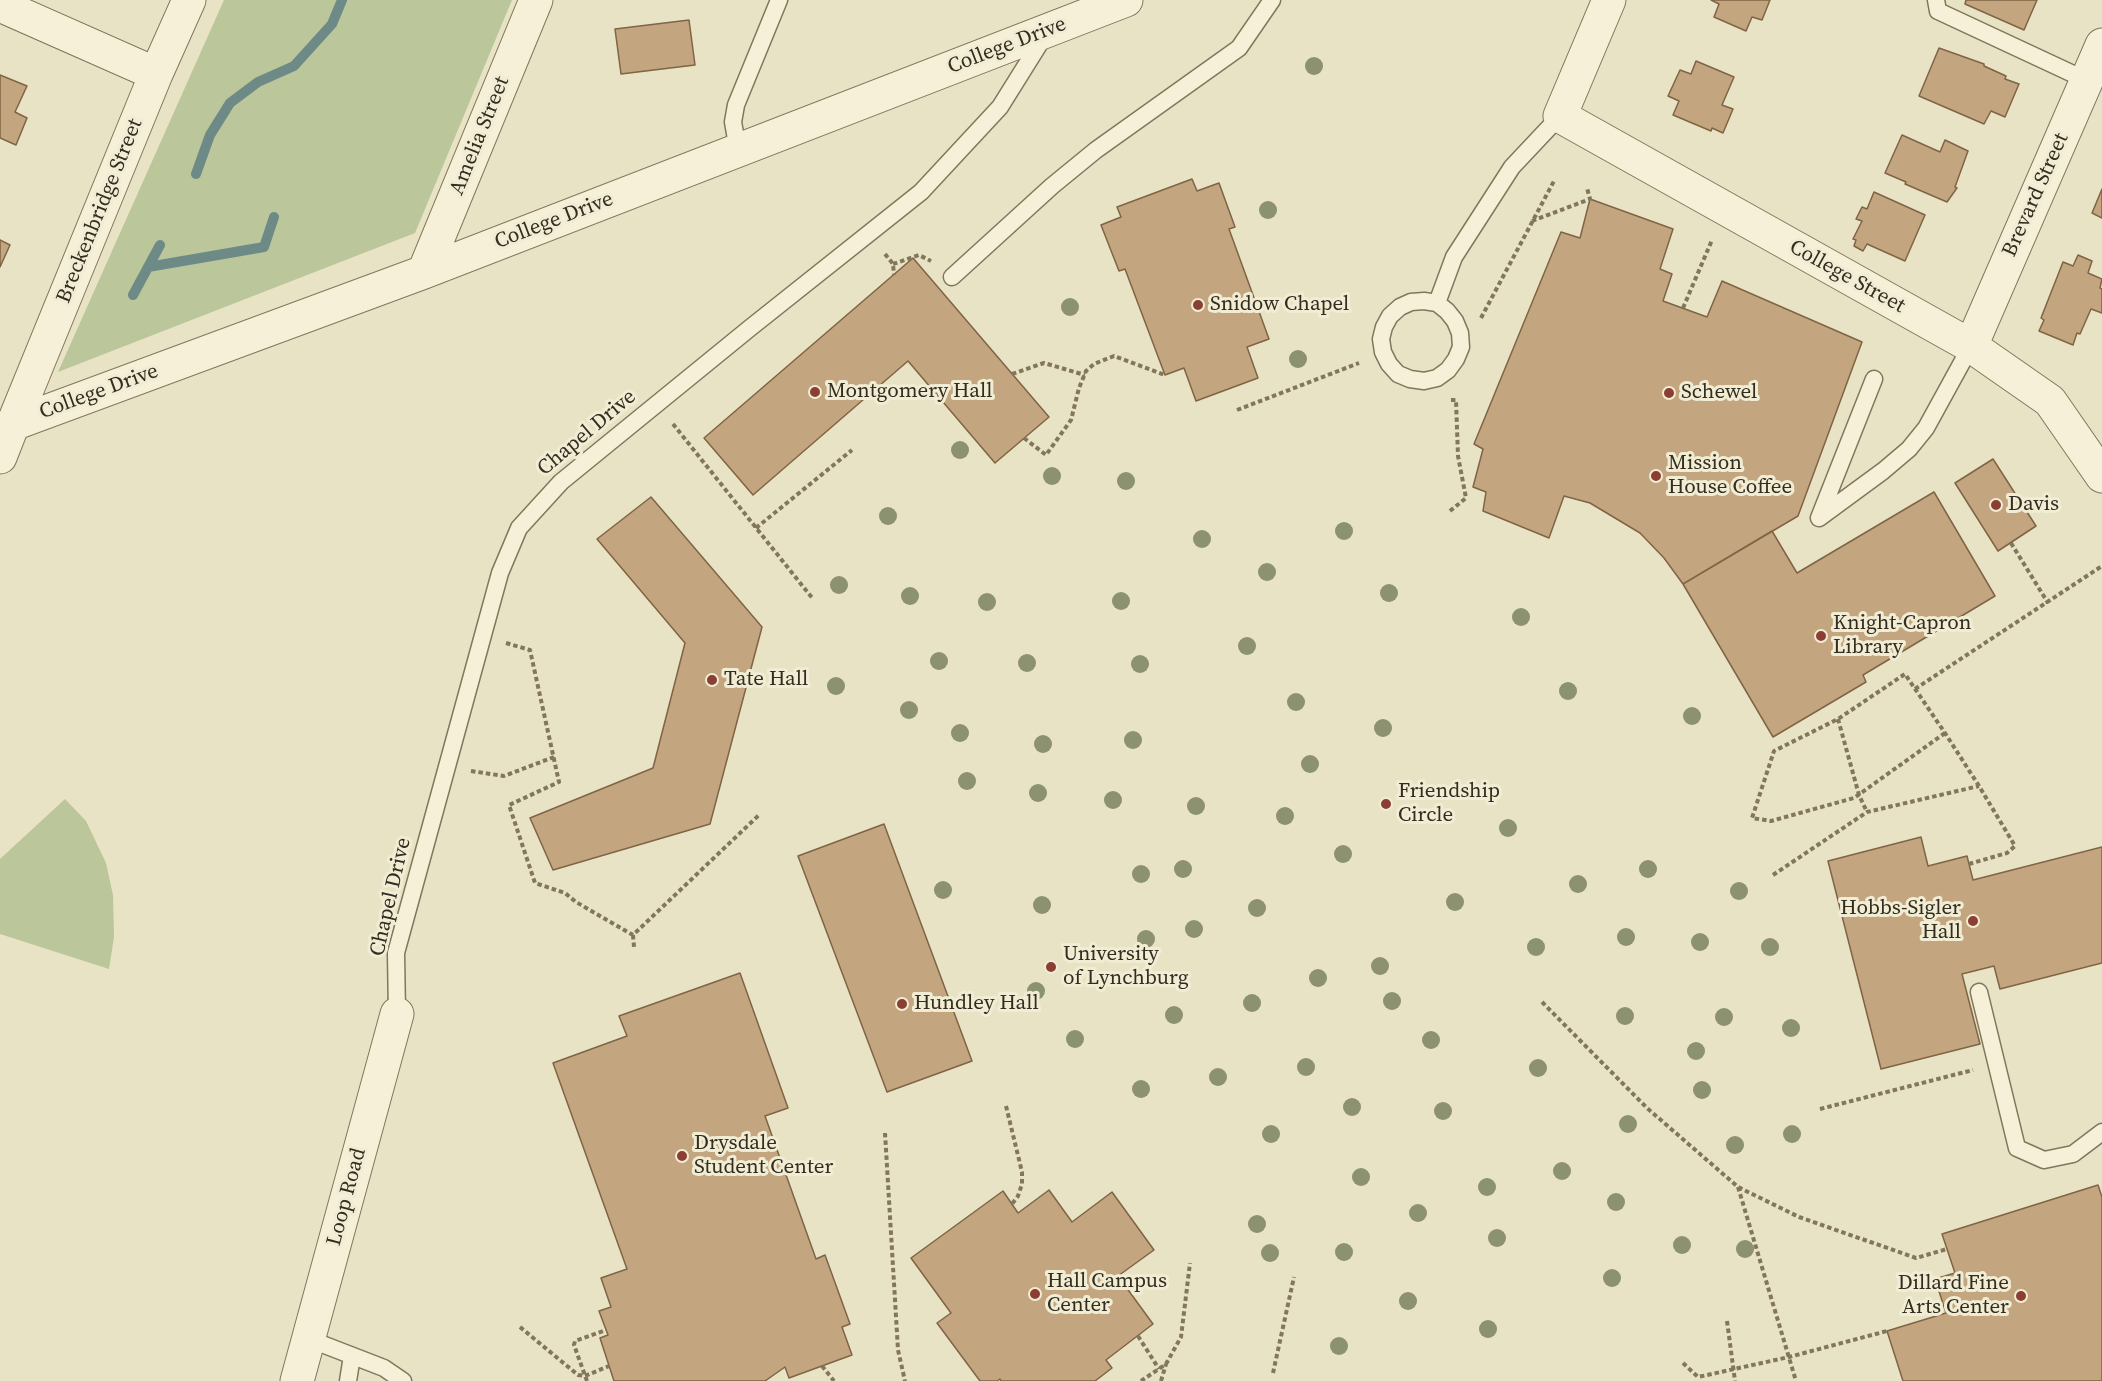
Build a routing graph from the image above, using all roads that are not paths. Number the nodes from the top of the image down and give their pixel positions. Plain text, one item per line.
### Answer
1 (189, 0) edge
2 (536, 0) edge
3 (779, 0) edge
4 (1061, 0) edge
5 (1126, 0) edge
6 (1272, 0) edge
7 (1609, 0) edge
8 (1936, 0) edge
9 (0, 5) edge
10 (1048, 30) junction
11 (2102, 45) edge
12 (156, 74) junction
13 (2086, 81) junction
14 (1560, 116) junction
15 (738, 150) junction
16 (424, 272) junction
17 (954, 276) road end
18 (1437, 303) junction
19 (1971, 346) junction
20 (1874, 379) dead end
21 (13, 424) junction
22 (0, 457) edge
23 (2102, 476) edge
24 (1979, 992) dead end
25 (396, 1014) joint
26 (2102, 1132) edge
27 (309, 1338) junction
28 (352, 1356) junction
29 (297, 1381) edge
30 (348, 1381) edge
31 (403, 1381) edge

1 - 12 street, Breckenbridge Street
2 - 16 street, Amelia Street
3 - 15 lane
4 - 10 street
5 - 10 street, College Drive
6 - 17 lane
7 - 14 street
8 - 13 lane
9 - 12 street
10 - 15 street, College Drive
10 - 25 lane, Chapel Drive
11 - 13 street, Brevard Street
12 - 21 street, Breckenbridge Street
13 - 19 street, Brevard Street
14 - 18 lane
14 - 19 street, College Street
15 - 16 street, College Drive
16 - 21 street, College Drive
18 - 18 lane
19 - 20 lane
19 - 23 street, College Street
21 - 22 street, College Drive
24 - 26 lane
25 - 27 street, Loop Road
27 - 28 lane
27 - 29 street, Loop Road
28 - 30 lane
28 - 31 lane

